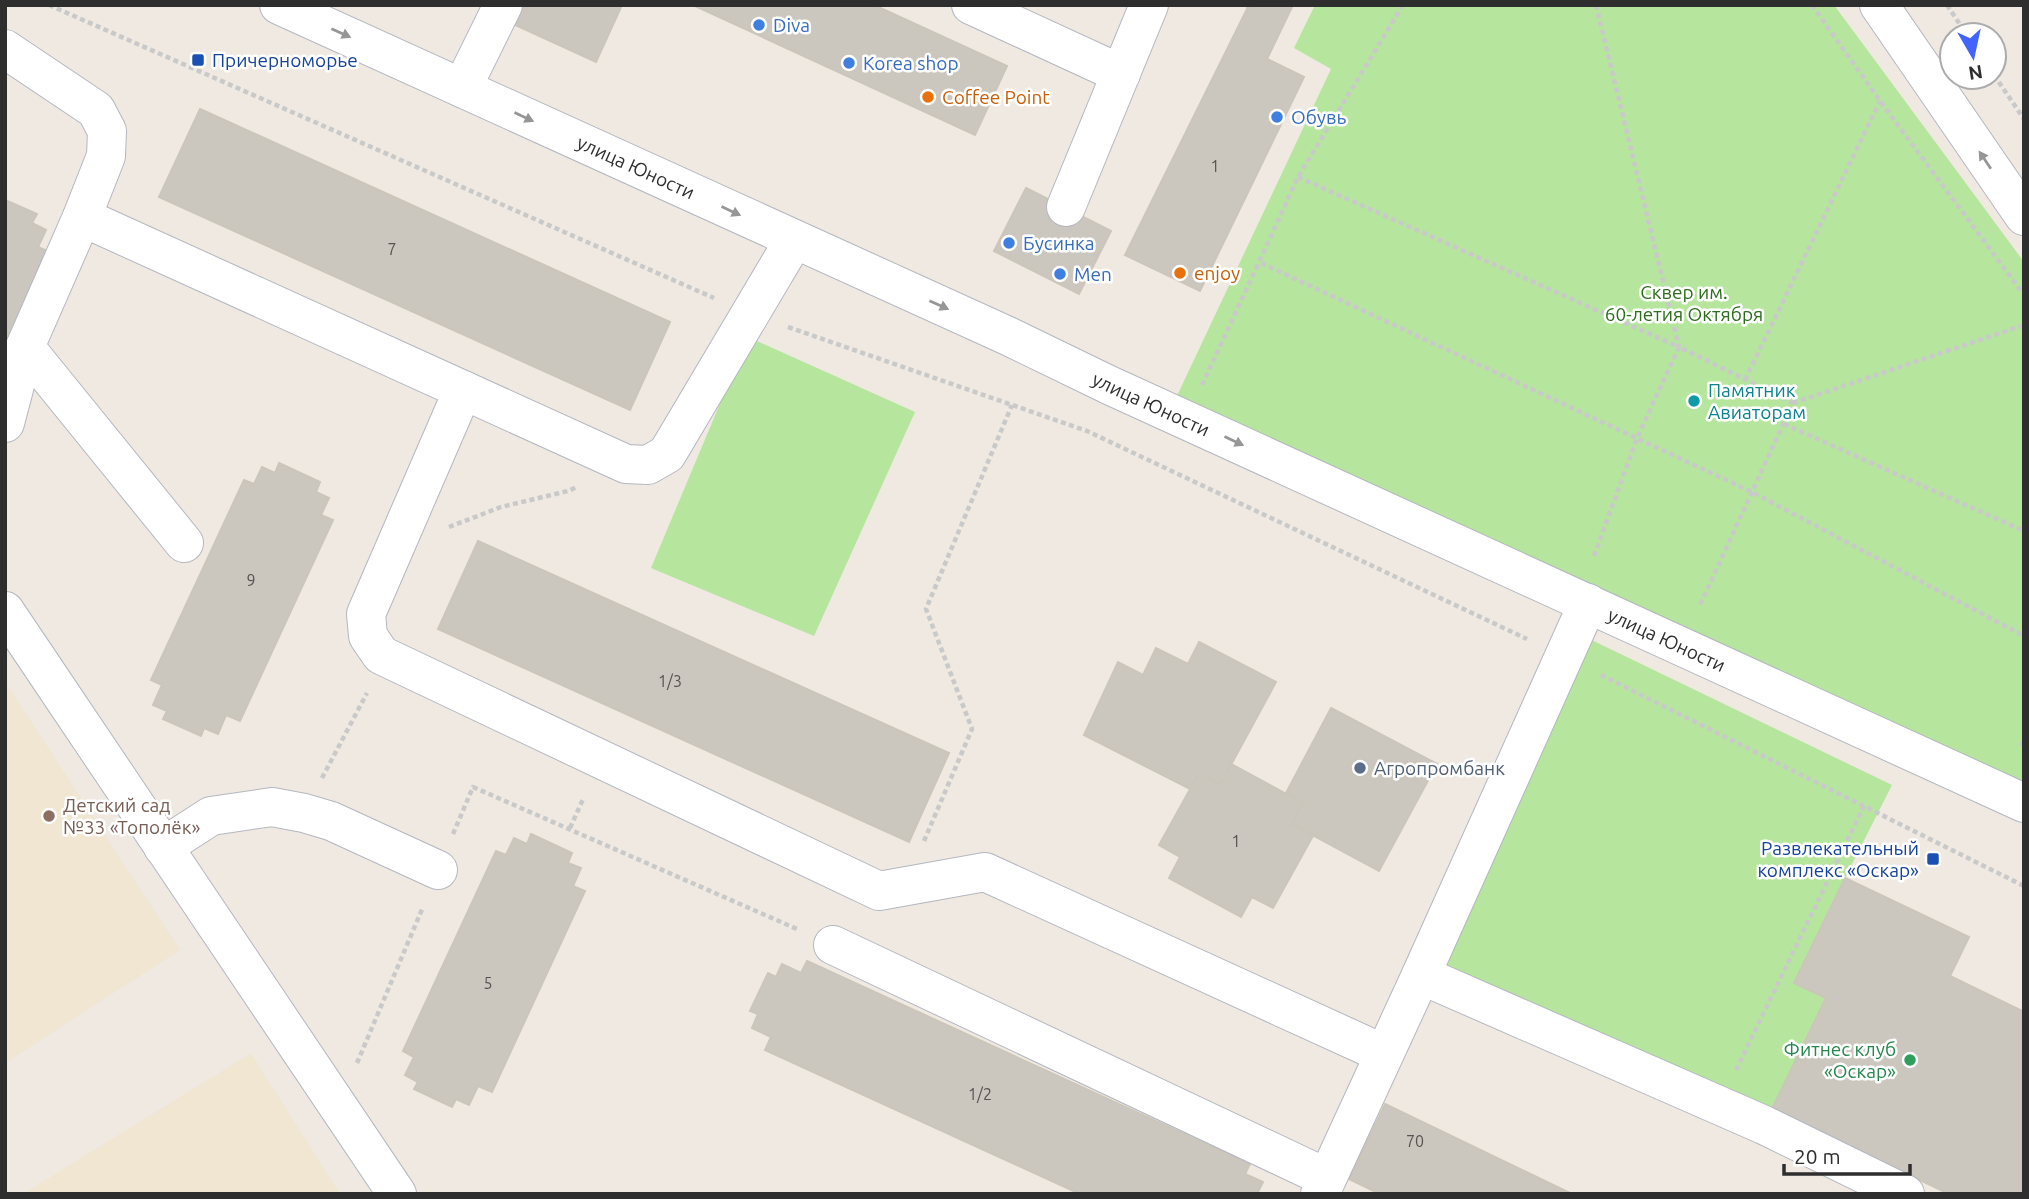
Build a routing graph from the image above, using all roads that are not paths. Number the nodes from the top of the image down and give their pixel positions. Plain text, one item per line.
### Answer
1 (279, 5) edge
2 (503, 5) edge
3 (971, 5) edge
4 (1149, 5) edge
5 (1879, 5) edge
6 (5, 49) edge
7 (1121, 74) junction
8 (462, 89) junction
9 (1066, 207) dead end
10 (2024, 216) edge
11 (82, 217) junction
12 (794, 240) junction
13 (25, 347) junction
14 (463, 390) junction
15 (5, 423) edge
16 (184, 543) dead end
17 (1588, 603) junction
18 (5, 611) edge
19 (2024, 803) edge
20 (163, 847) junction
21 (438, 870) road end
22 (833, 944) road end
23 (1421, 975) junction
24 (1384, 1054) junction
25 (1324, 1186) edge
26 (397, 1194) edge
27 (1905, 1194) edge

1 -> 8 street, улица Юности
2 - 8 street
3 - 7 street
4 - 7 street
10 -> 5 street
6 - 11 street
7 - 9 street
8 -> 12 street, улица Юности
11 - 13 street
11 - 14 street
12 - 14 street
12 -> 17 street, улица Юности
13 - 15 street
13 - 16 street
14 - 24 street
17 - 19 street, улица Юности
17 - 23 street
18 - 20 street
20 - 21 street
20 - 26 street
22 - 25 street
23 - 24 street
23 - 27 street
24 - 25 street

